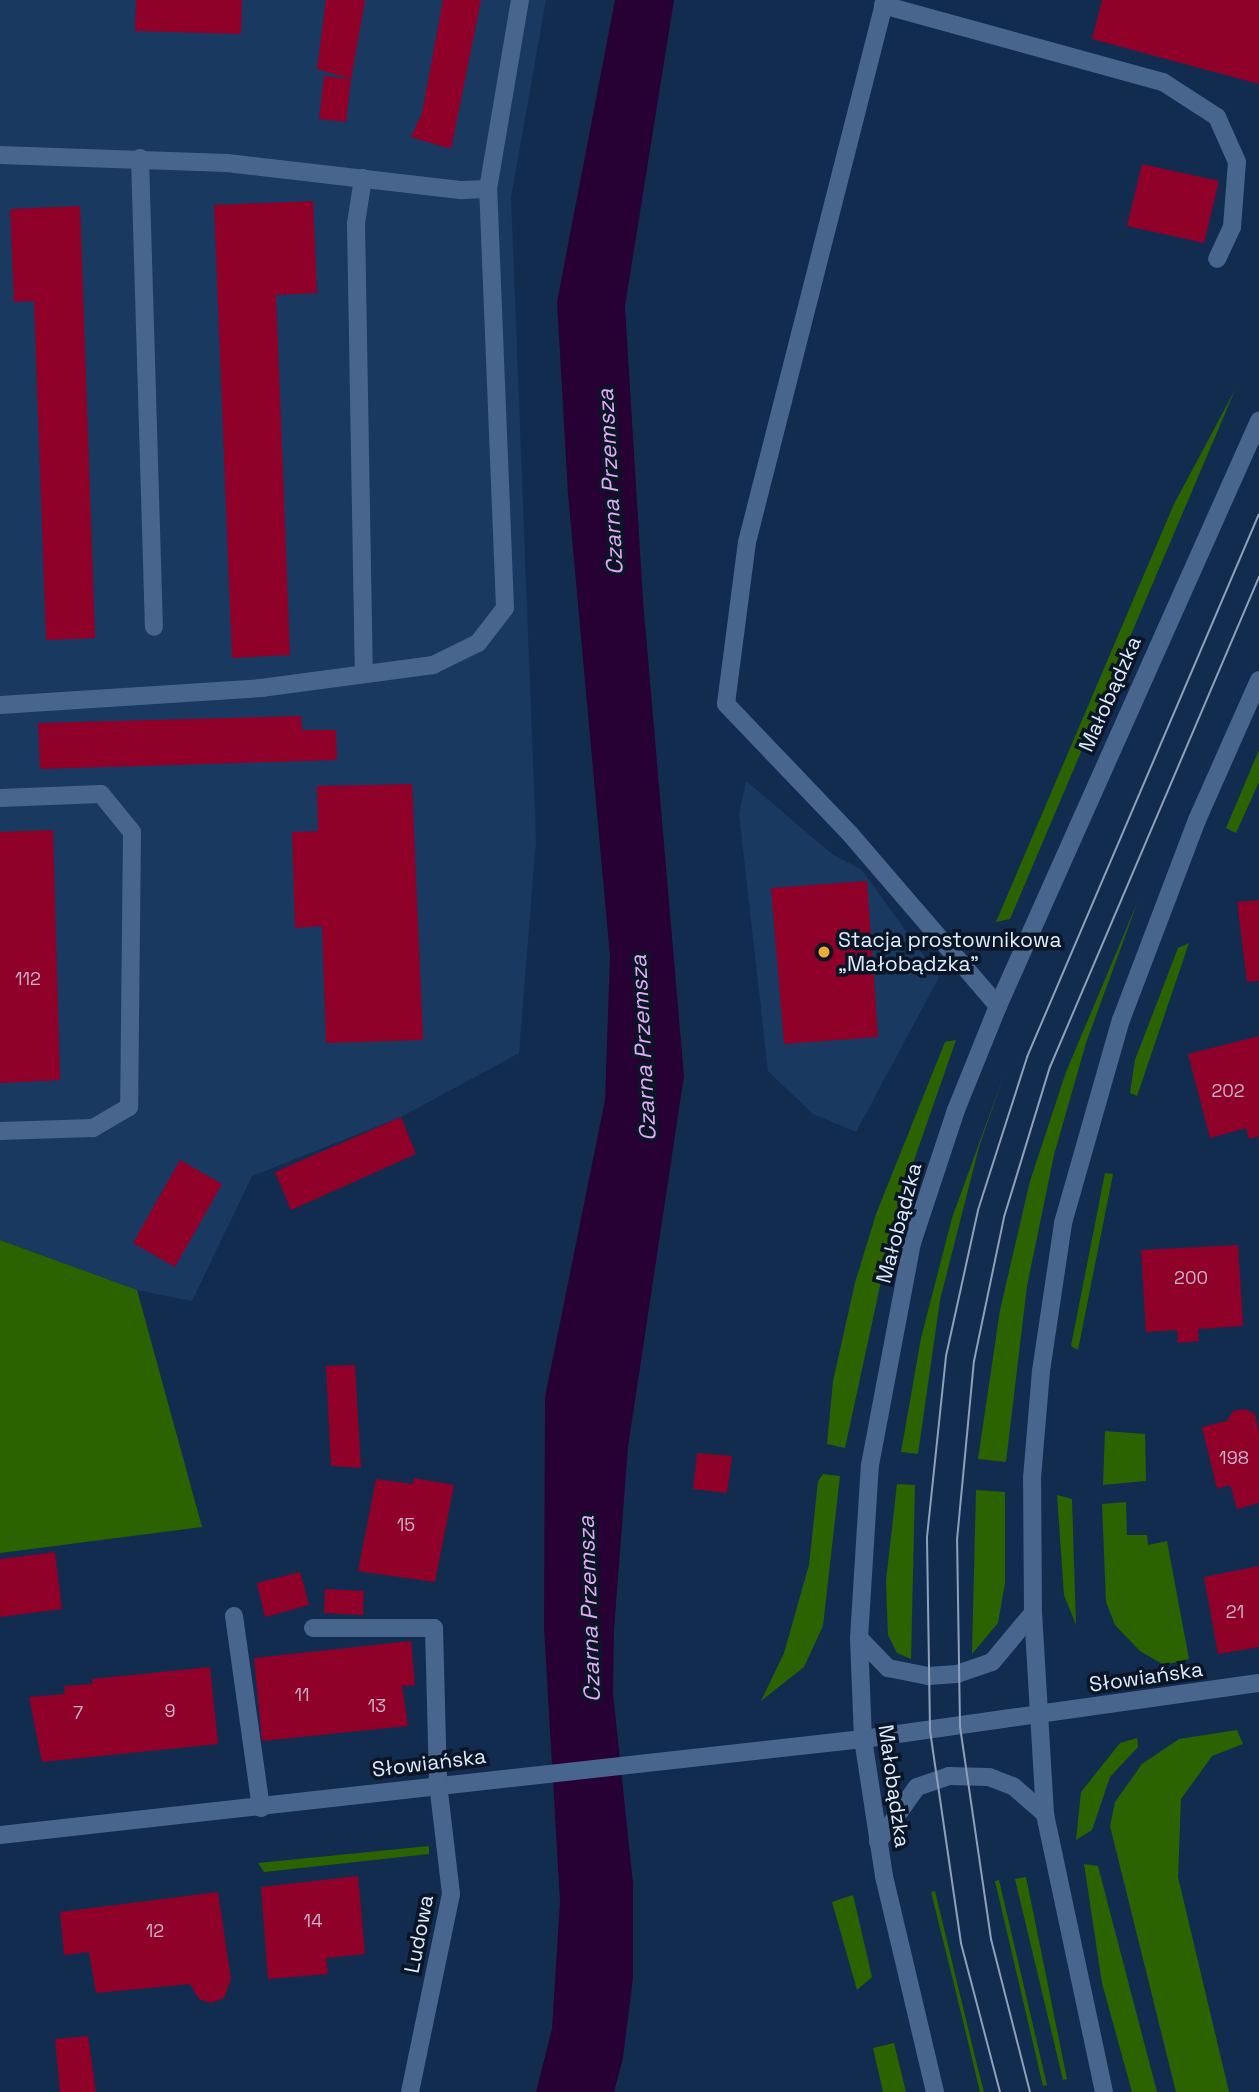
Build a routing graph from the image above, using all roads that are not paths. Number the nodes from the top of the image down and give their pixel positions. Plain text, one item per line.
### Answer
1 (520, 0) edge
2 (884, 3) edge
3 (0, 155) edge
4 (139, 158) junction
5 (363, 178) junction
6 (488, 189) junction
7 (1217, 260) dead end
8 (1259, 421) edge
9 (153, 627) dead end
10 (364, 672) junction
11 (1259, 680) edge
12 (0, 705) edge
13 (0, 798) edge
14 (998, 1006) junction
15 (0, 1131) edge
16 (1033, 1613) junction
17 (234, 1616) dead end
18 (313, 1628) dead end
19 (859, 1639) junction
20 (1259, 1683) edge
21 (1038, 1714) junction
22 (863, 1739) junction
23 (438, 1783) junction
24 (261, 1808) junction
25 (1045, 1814) junction
26 (0, 1835) edge
27 (878, 1842) junction
28 (410, 2092) edge
29 (935, 2092) edge
30 (1104, 2092) edge

1 - 6 street
2 - 7 street
2 - 14 street
3 - 4 street
4 - 5 street
4 - 9 street
5 - 6 street
5 - 10 street
6 - 10 street
8 - 14 street, Małobądzka
10 - 12 street
11 - 16 street
13 - 15 street
14 - 19 street, Małobądzka
16 - 19 street
16 - 21 street
17 - 24 street
18 - 23 street, Ludowa
19 - 22 street, Małobądzka
20 - 21 street, Słowiańska
21 - 22 street, Słowiańska
21 - 25 street
22 - 23 street, Słowiańska
22 - 27 street, Małobądzka
23 - 24 street, Słowiańska
23 - 28 street, Ludowa
24 - 26 street, Słowiańska
25 - 27 street
25 - 30 street
27 - 29 street, Małobądzka

